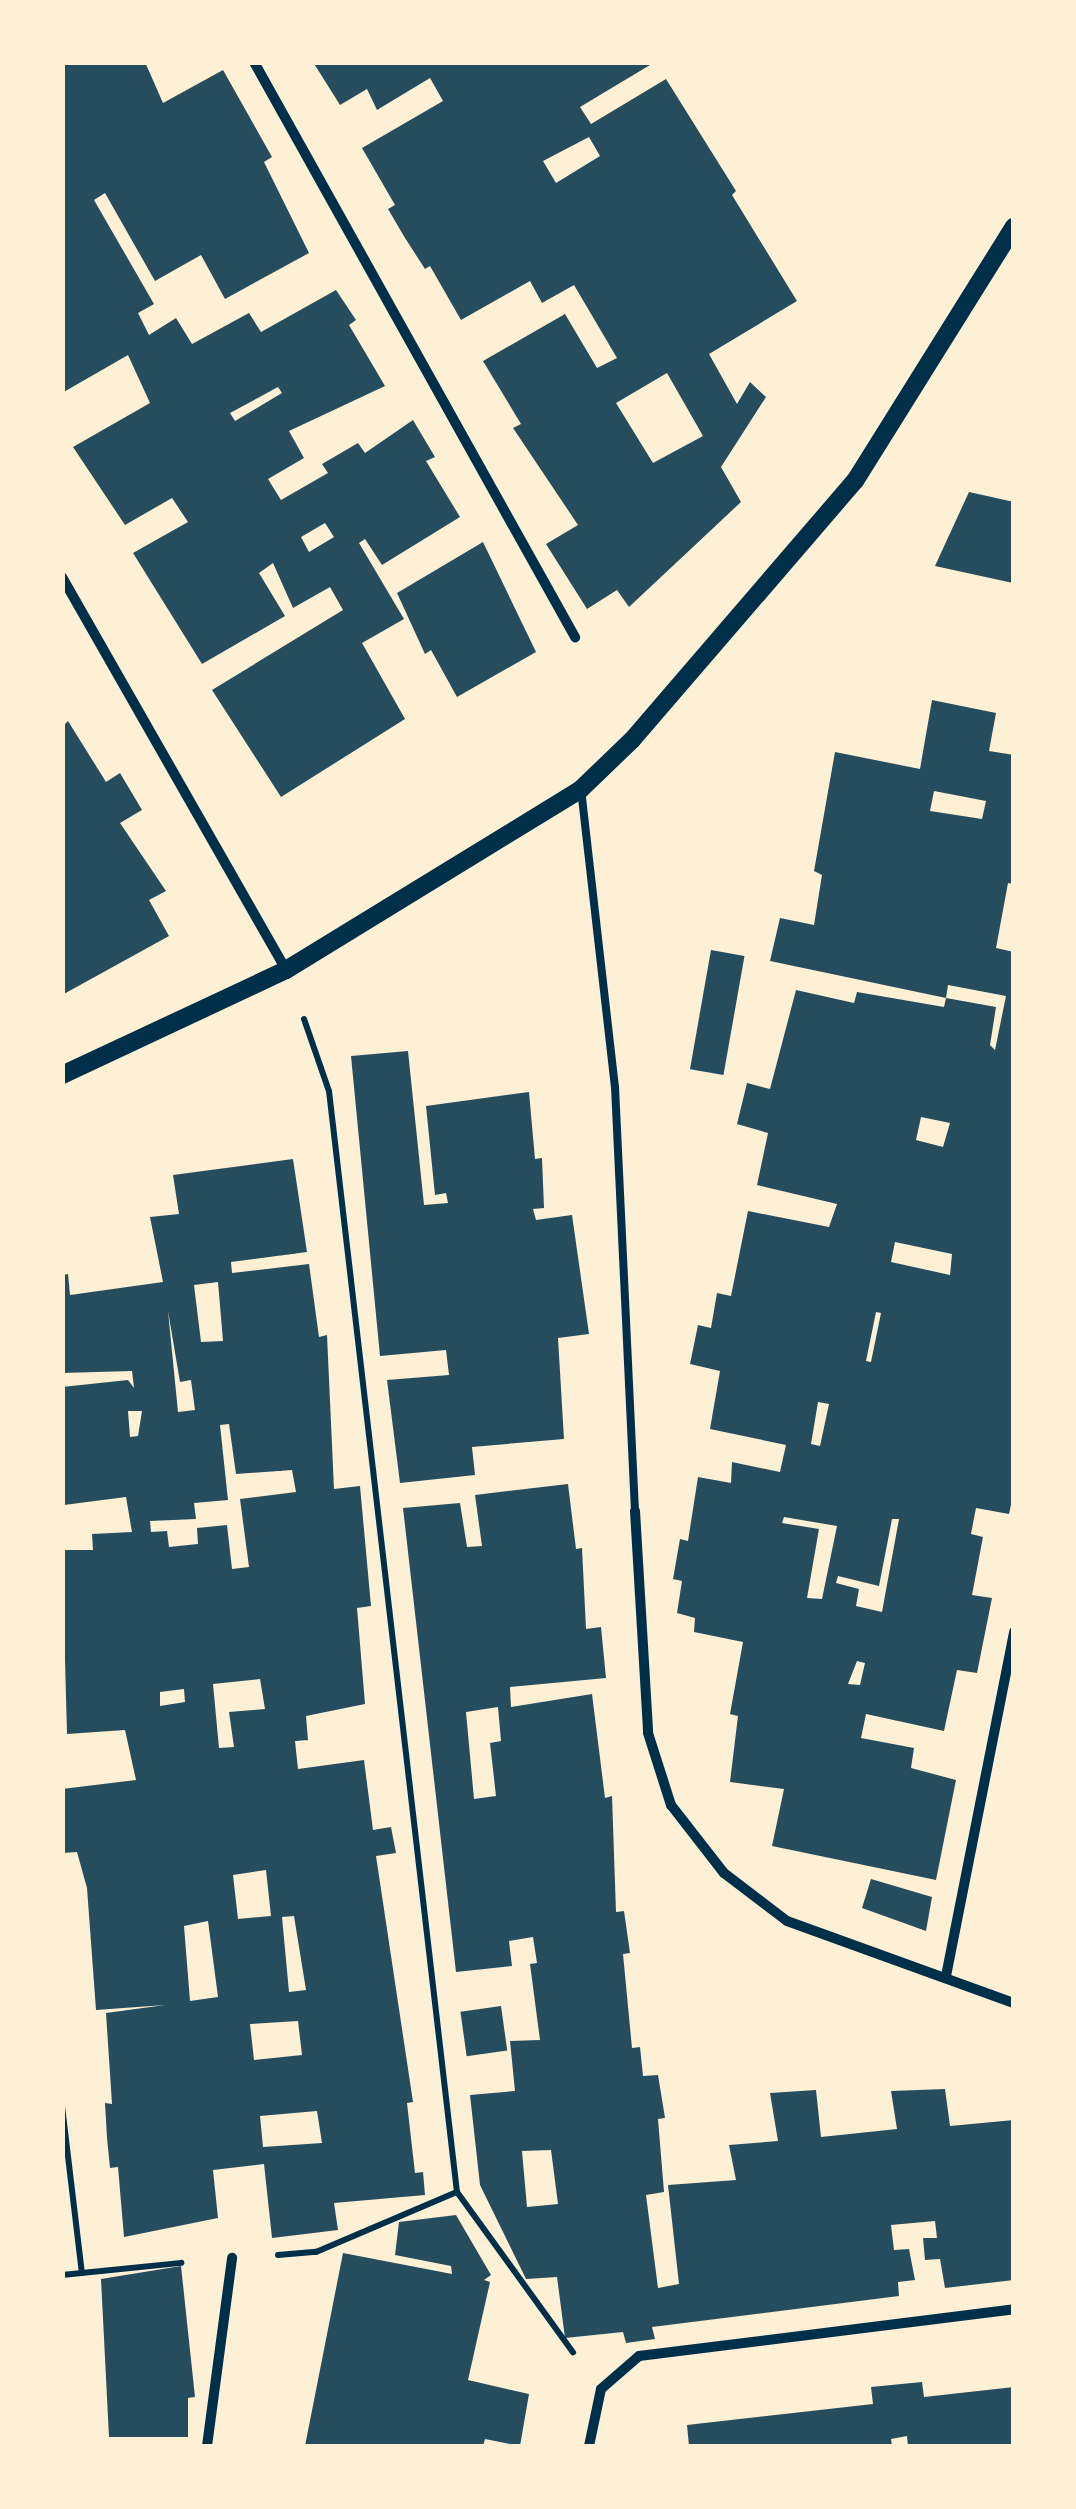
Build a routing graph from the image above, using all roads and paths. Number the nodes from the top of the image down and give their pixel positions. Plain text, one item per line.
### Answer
1 (254, 62) edge
2 (1014, 227) edge
3 (62, 578) edge
4 (575, 637) dead end
5 (581, 789) junction
6 (286, 970) junction
7 (62, 1075) edge
8 (636, 1512) joint
9 (1014, 1632) edge
10 (946, 1976) junction
11 (1014, 2004) edge
12 (62, 2106) edge
13 (232, 2258) dead end
14 (82, 2274) dead end
15 (1014, 2309) edge
16 (601, 2390) junction
17 (207, 2446) edge
18 (589, 2446) edge

1 - 4 street
2 - 5 street
3 - 6 street
5 - 6 street
5 - 8 lane
6 - 7 street
6 - 16 path
8 - 10 street
9 - 10 street
10 - 11 street
12 - 14 path
13 - 17 street
15 - 16 street
16 - 18 street

